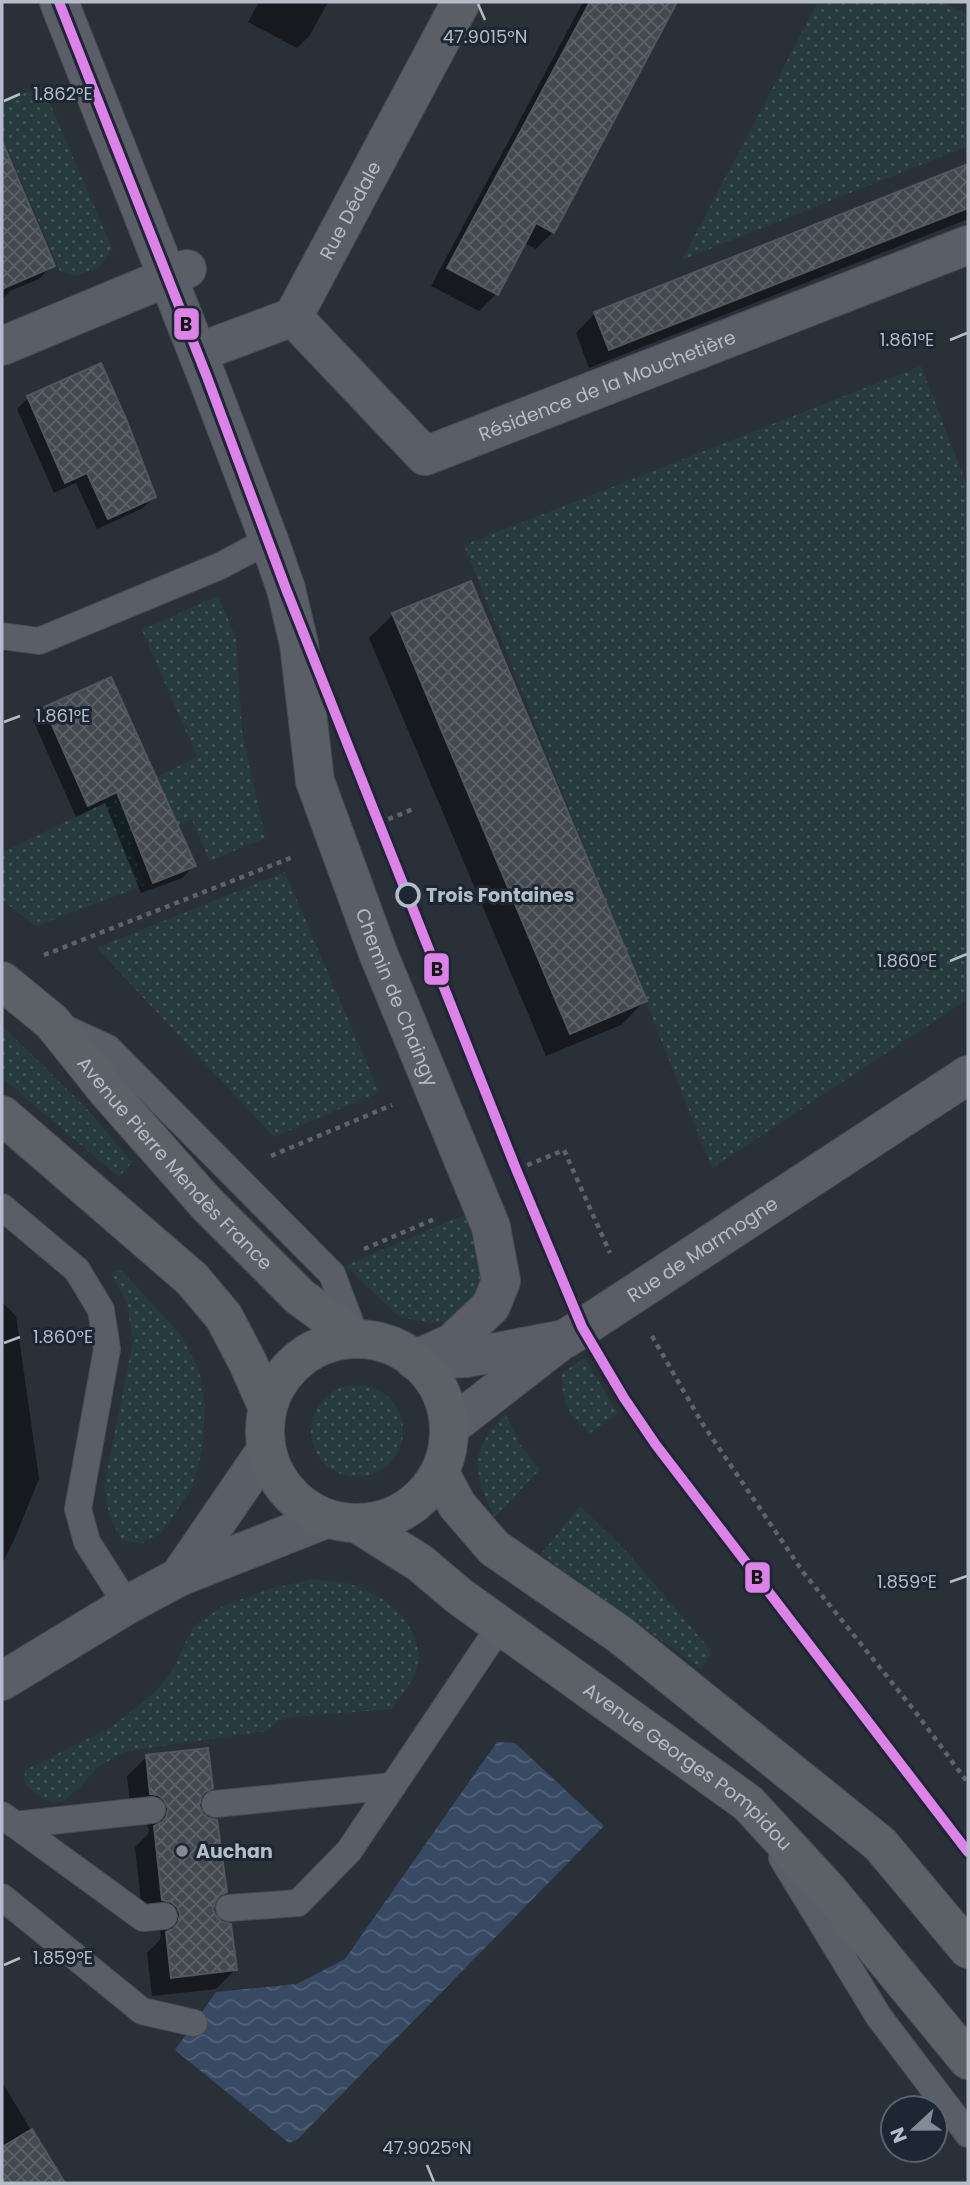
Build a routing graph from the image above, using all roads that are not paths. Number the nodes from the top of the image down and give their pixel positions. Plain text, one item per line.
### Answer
1 (59, 2) edge
2 (80, 2) edge
3 (461, 2) edge
4 (968, 245) edge
5 (177, 273) junction
6 (293, 317) junction
7 (2, 346) edge
8 (205, 350) junction
9 (269, 540) junction
10 (2, 636) edge
11 (2, 981) edge
12 (968, 1075) edge
13 (2, 1115) edge
14 (2, 1207) edge
15 (356, 1338) junction
16 (565, 1339) junction
17 (414, 1360) junction
18 (267, 1406) junction
19 (450, 1427) junction
20 (266, 1450) junction
21 (440, 1473) junction
22 (342, 1521) junction
23 (179, 1577) junction
24 (127, 1605) junction
25 (499, 1626) junction
26 (2, 1681) edge
27 (393, 1786) junction
28 (748, 1803) junction
29 (215, 1804) dead end
30 (152, 1810) dead end
31 (9, 1820) edge
32 (2, 1897) edge
33 (229, 1908) dead end
34 (164, 1916) dead end
35 (968, 1948) edge
36 (194, 2022) dead end
37 (968, 2060) edge
38 (968, 2134) edge

1 - 5 street
2 - 5 street
3 - 6 street, Rue Dédale
4 - 6 street, Résidence de la Mouchetière
5 - 7 street
5 - 8 street, Chemin de Chaingy
6 - 8 street
8 - 9 street, Chemin de Chaingy
9 - 10 lane
9 - 17 street, Chemin de Chaingy
11 - 15 main road, Avenue Pierre Mendès France
12 - 16 street, Rue de Marmogne
13 - 18 main road, Avenue Pierre Mendès France
14 - 24 lane
15 - 17 main road, Avenue Pierre Mendès France
15 - 18 main road, Avenue Pierre Mendès France
16 - 17 street, Rue de Marmogne
16 - 19 street
17 - 19 main road, Avenue Pierre Mendès France
18 - 20 main road, Avenue Pierre Mendès France
19 - 21 main road, Avenue Pierre Mendès France
20 - 22 main road, Avenue Pierre Mendès France
20 - 23 street
21 - 22 main road, Avenue Pierre Mendès France
21 - 35 main road
22 - 23 street
22 - 25 main road, Avenue Georges Pompidou
23 - 24 street
24 - 26 street
25 - 27 lane
25 - 28 main road, Avenue Georges Pompidou
27 - 29 lane
27 - 33 lane
28 - 37 main road, Avenue Georges Pompidou
28 - 38 lane
30 - 31 lane
31 - 34 lane
32 - 36 lane

